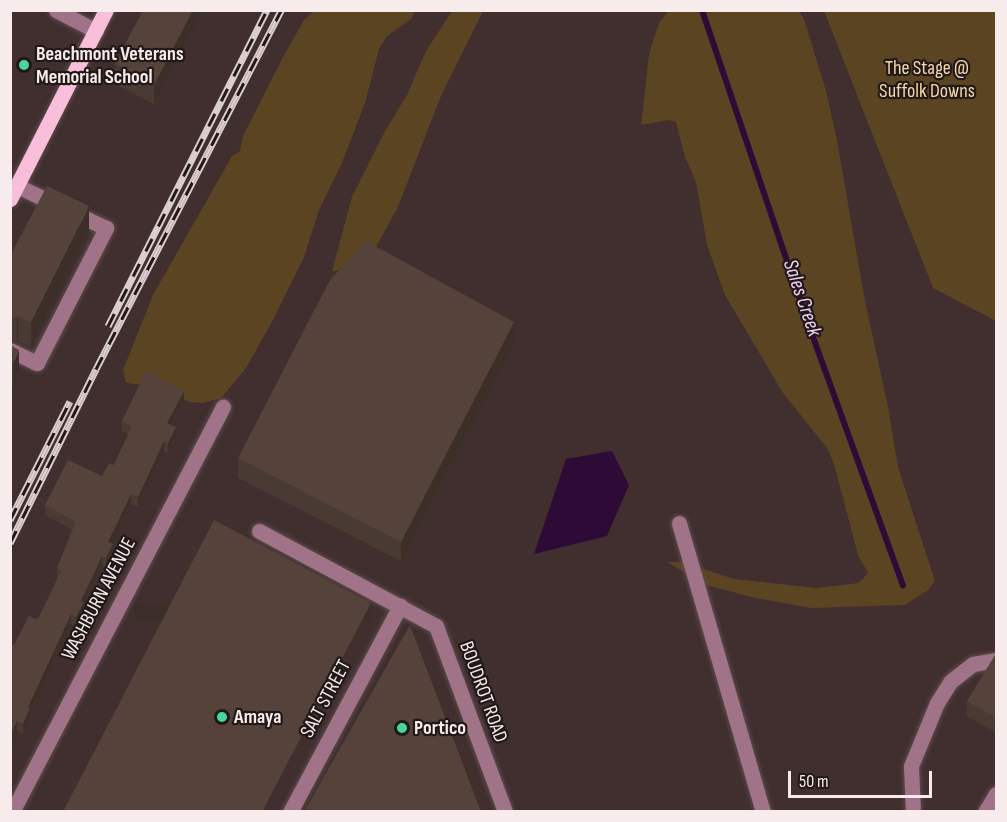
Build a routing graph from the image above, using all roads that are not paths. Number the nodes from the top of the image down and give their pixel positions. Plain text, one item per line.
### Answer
1 (56, 10) edge
2 (106, 10) edge
3 (96, 31) junction
4 (14, 193) edge
5 (10, 350) edge
6 (223, 407) dead end
7 (679, 523) dead end
8 (260, 531) dead end
9 (400, 606) junction
10 (996, 660) edge
11 (996, 794) edge
12 (12, 812) edge
13 (290, 812) edge
14 (505, 812) edge
15 (764, 812) edge
16 (913, 812) edge
17 (985, 812) edge

1 - 3 street
2 - 3 main road
3 - 4 main road
4 - 5 street
6 - 12 street, WASHBURN AVENUE
7 - 15 street
8 - 9 street, BOUDROT ROAD
9 - 13 street, SALT STREET
9 - 14 street, BOUDROT ROAD
10 - 16 street
11 - 17 street

